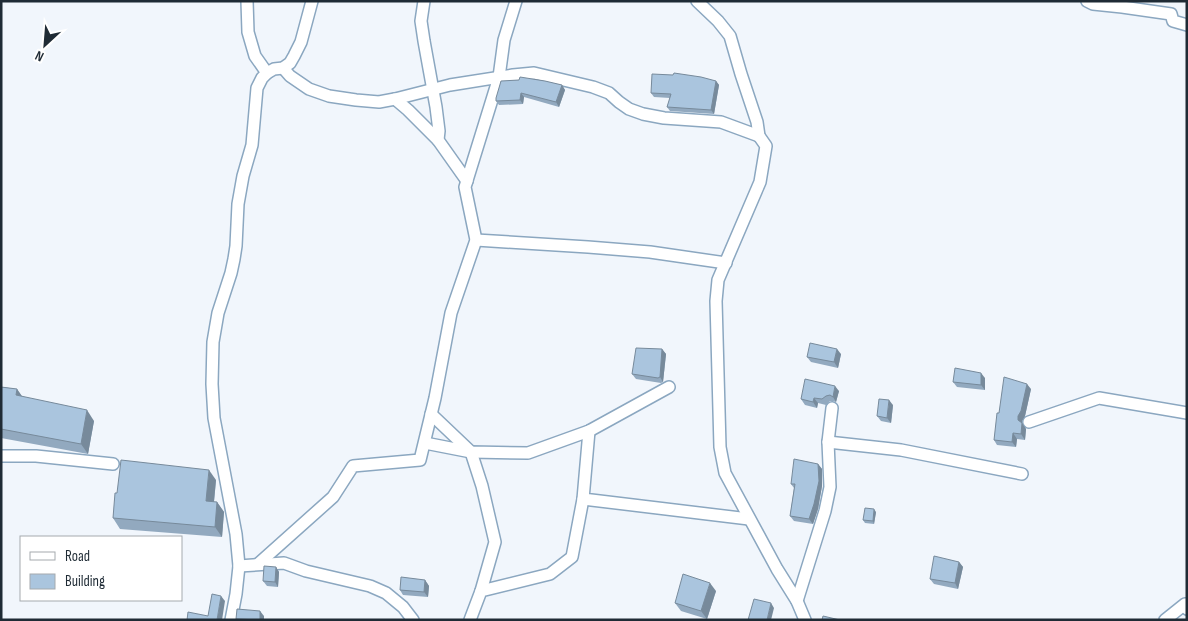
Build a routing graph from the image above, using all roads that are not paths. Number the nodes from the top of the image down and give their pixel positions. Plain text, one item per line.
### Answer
1 (247, 1) edge
2 (312, 1) edge
3 (424, 1) edge
4 (516, 1) edge
5 (697, 1) edge
6 (1087, 1) edge
7 (1187, 25) edge
8 (283, 68) junction
9 (267, 73) junction
10 (499, 77) junction
11 (432, 90) junction
12 (395, 99) junction
13 (759, 136) junction
14 (438, 140) junction
15 (467, 181) junction
16 (476, 240) junction
17 (726, 263) junction
18 (669, 387) dead end
19 (832, 408) dead end
20 (1187, 413) edge
21 (432, 414) junction
22 (1029, 422) dead end
23 (589, 431) junction
24 (828, 442) junction
25 (425, 443) junction
26 (471, 452) junction
27 (1, 456) edge
28 (113, 464) dead end
29 (1022, 474) dead end
30 (583, 499) junction
31 (749, 519) junction
32 (258, 564) junction
33 (239, 566) junction
34 (481, 591) junction
35 (797, 601) junction
36 (1187, 609) edge
37 (231, 620) edge
38 (413, 620) edge
39 (470, 620) edge
40 (805, 620) edge
41 (1166, 620) edge

1 - 9 street
2 - 8 street
3 - 11 street
4 - 10 street
5 - 13 street
6 - 7 street
8 - 9 street
8 - 12 street
9 - 33 street
10 - 11 street
10 - 13 street
10 - 15 street
11 - 12 street
11 - 14 street
12 - 14 street
13 - 17 street
14 - 15 street
15 - 16 street
16 - 17 street
16 - 21 street
17 - 31 street
18 - 23 street
19 - 24 street
20 - 22 street
21 - 25 street
21 - 26 street
23 - 26 street
23 - 30 street
24 - 29 street
24 - 35 street
25 - 26 street
25 - 32 street
26 - 34 street
27 - 28 street
30 - 31 street
30 - 34 street
31 - 35 street
32 - 33 street
32 - 38 street
33 - 37 street
34 - 39 street
35 - 40 street
36 - 41 street

